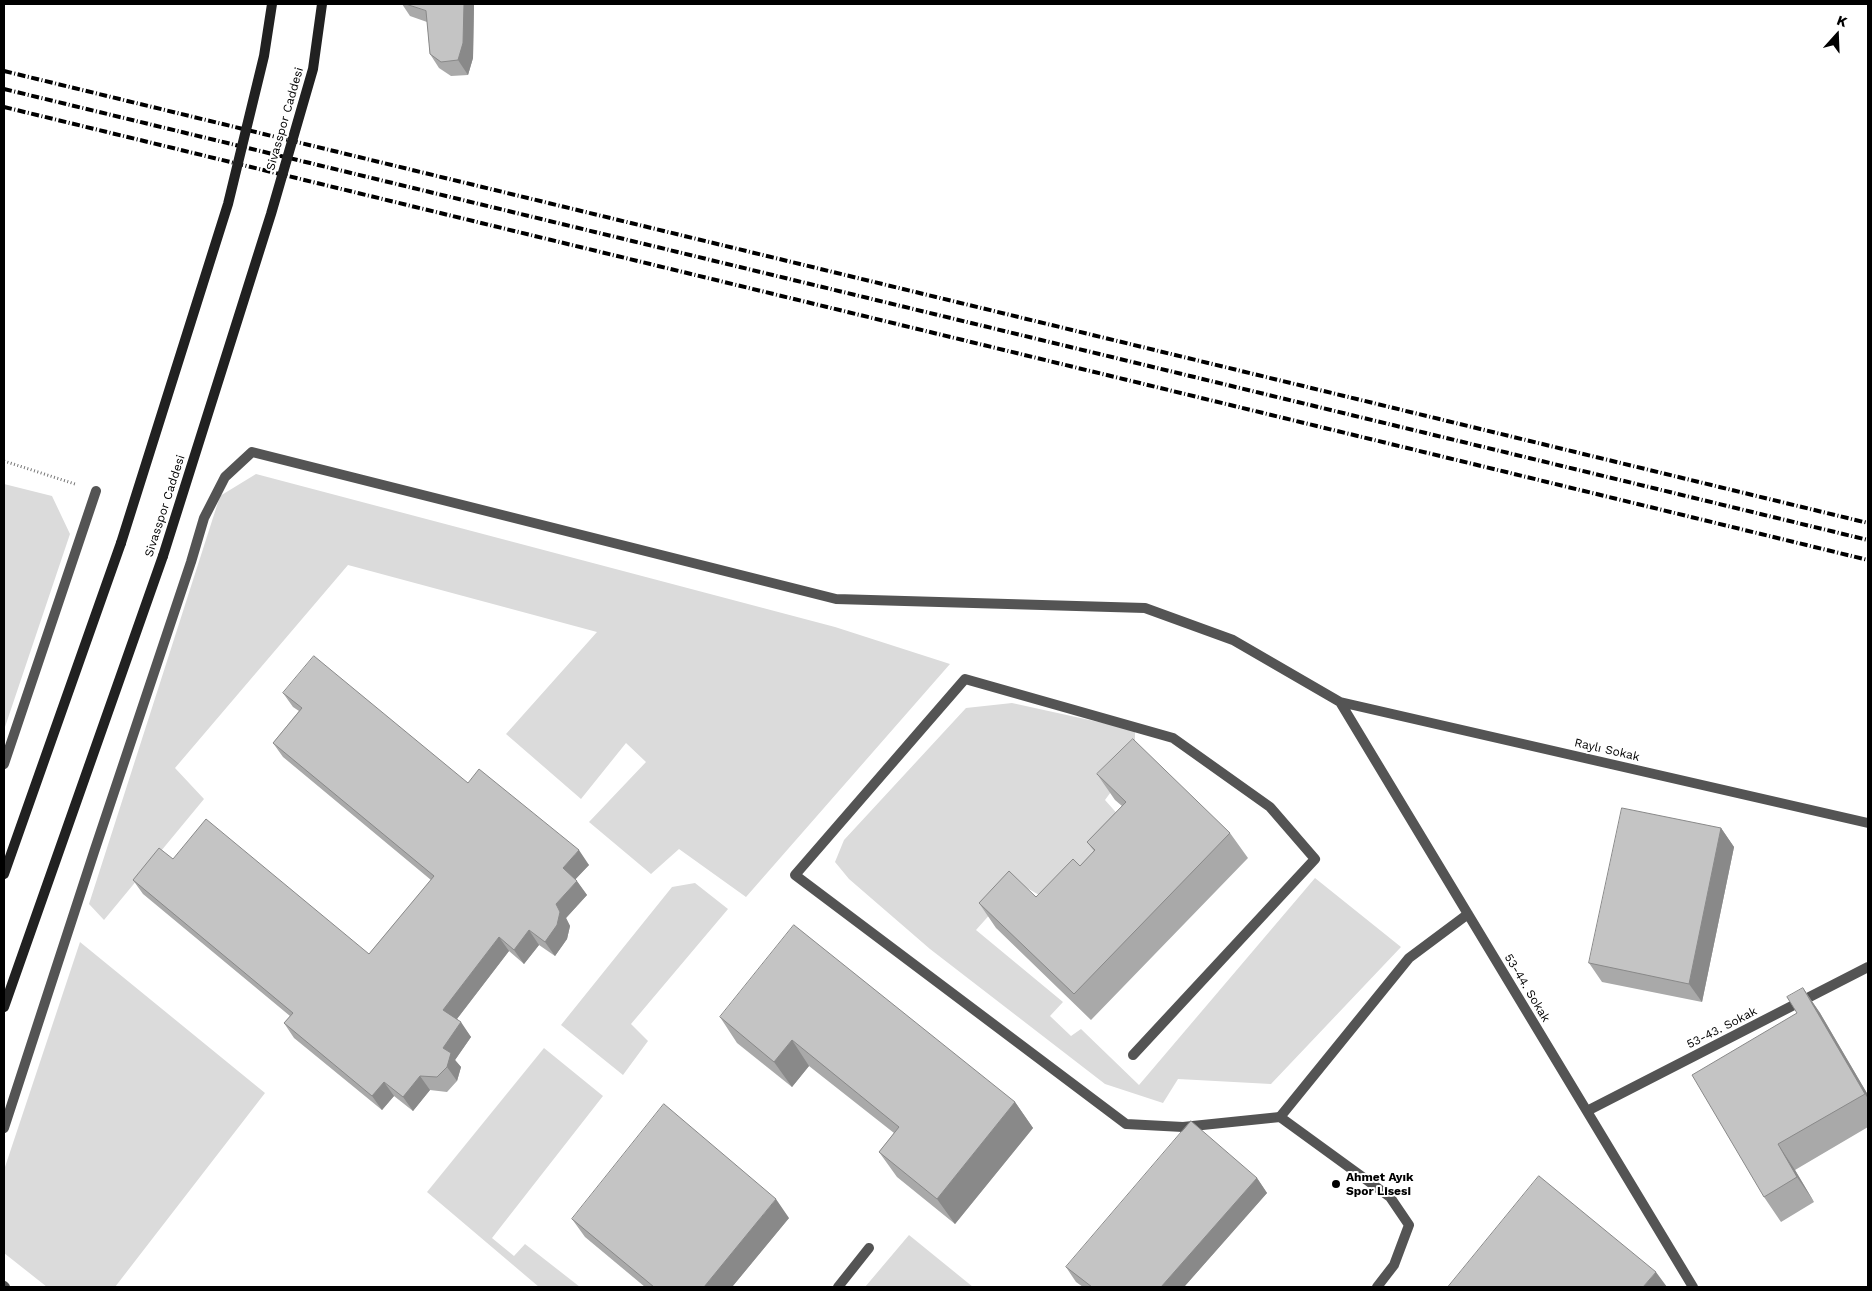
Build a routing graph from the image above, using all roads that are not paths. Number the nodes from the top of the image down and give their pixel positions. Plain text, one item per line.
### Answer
1 (272, 4) edge
2 (322, 4) edge
3 (96, 492) road end
4 (1340, 702) junction
5 (4, 764) edge
6 (1868, 823) edge
7 (4, 874) edge
8 (1468, 914) junction
9 (1868, 967) edge
10 (4, 1007) edge
11 (1133, 1055) dead end
12 (1587, 1111) junction
13 (1280, 1117) junction
14 (4, 1128) edge
15 (869, 1248) dead end
16 (838, 1287) edge
17 (1377, 1287) edge
18 (1693, 1287) edge

1 - 7 street, bridge
2 - 10 street, Sivasspor Caddesi, bridge
3 - 5 street
4 - 6 street, Raylı Sokak
4 - 8 street, 53-44. Sokak
4 - 14 street
8 - 12 street, 53-44. Sokak
8 - 13 street
9 - 12 street, 53-43. Sokak
11 - 13 street
12 - 18 street, 53-44. Sokak
13 - 17 street
15 - 16 street

